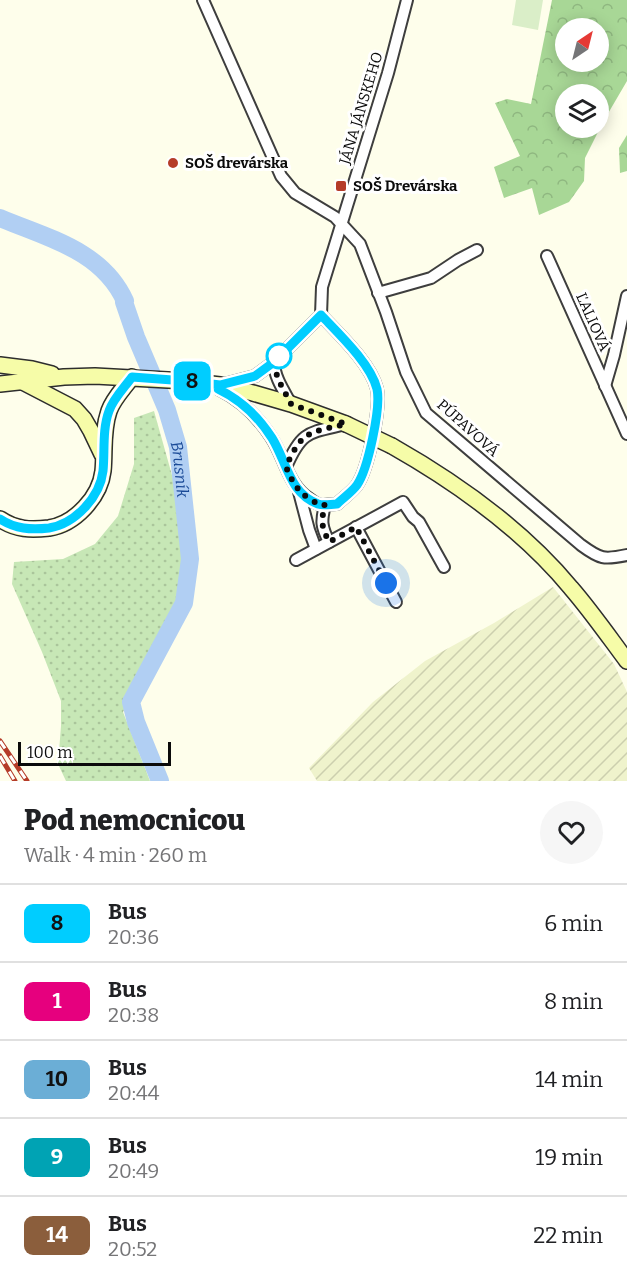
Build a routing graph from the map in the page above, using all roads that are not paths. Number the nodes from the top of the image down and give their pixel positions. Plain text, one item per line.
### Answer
1 (203, 0) edge
2 (407, 0) edge
3 (342, 224) junction
4 (477, 250) dead end
5 (547, 256) dead end
6 (378, 293) junction
7 (627, 296) edge
8 (321, 315) junction
9 (274, 362) junction
10 (0, 364) edge
11 (64, 377) junction
12 (134, 377) junction
13 (21, 381) junction
14 (0, 384) edge
15 (213, 384) junction
16 (605, 386) junction
17 (291, 404) junction
18 (346, 424) junction
19 (627, 434) edge
20 (103, 457) junction
21 (286, 467) junction
22 (299, 491) junction
23 (325, 505) junction
24 (0, 519) edge
25 (356, 527) junction
26 (329, 542) junction
27 (316, 549) junction
28 (627, 555) edge
29 (296, 560) dead end
30 (444, 567) dead end
31 (396, 602) dead end
32 (627, 661) edge

1 - 3 street, PÚPAVOVÁ
2 - 3 street, JÁNA JÁNSKEHO
3 - 6 street, PÚPAVOVÁ
3 - 8 street, JÁNA JÁNSKEHO
4 - 6 street
5 - 16 street, ĽALIOVÁ
6 - 28 street, PÚPAVOVÁ
7 - 16 street
8 - 9 street
8 - 23 street
9 - 15 street
9 - 17 street
10 - 11 main road
11 - 12 main road
11 - 13 main road
12 - 15 main road
12 - 20 main road
13 - 14 main road
13 - 20 main road
15 - 17 main road
15 - 21 street
16 - 19 street, ĽALIOVÁ
17 - 18 main road
18 - 21 street
18 - 32 main road, bridge
20 - 24 main road
21 - 22 street
22 - 23 street
22 - 27 street
23 - 26 street
25 - 26 street
25 - 30 street
25 - 31 street
26 - 27 street
27 - 29 street

